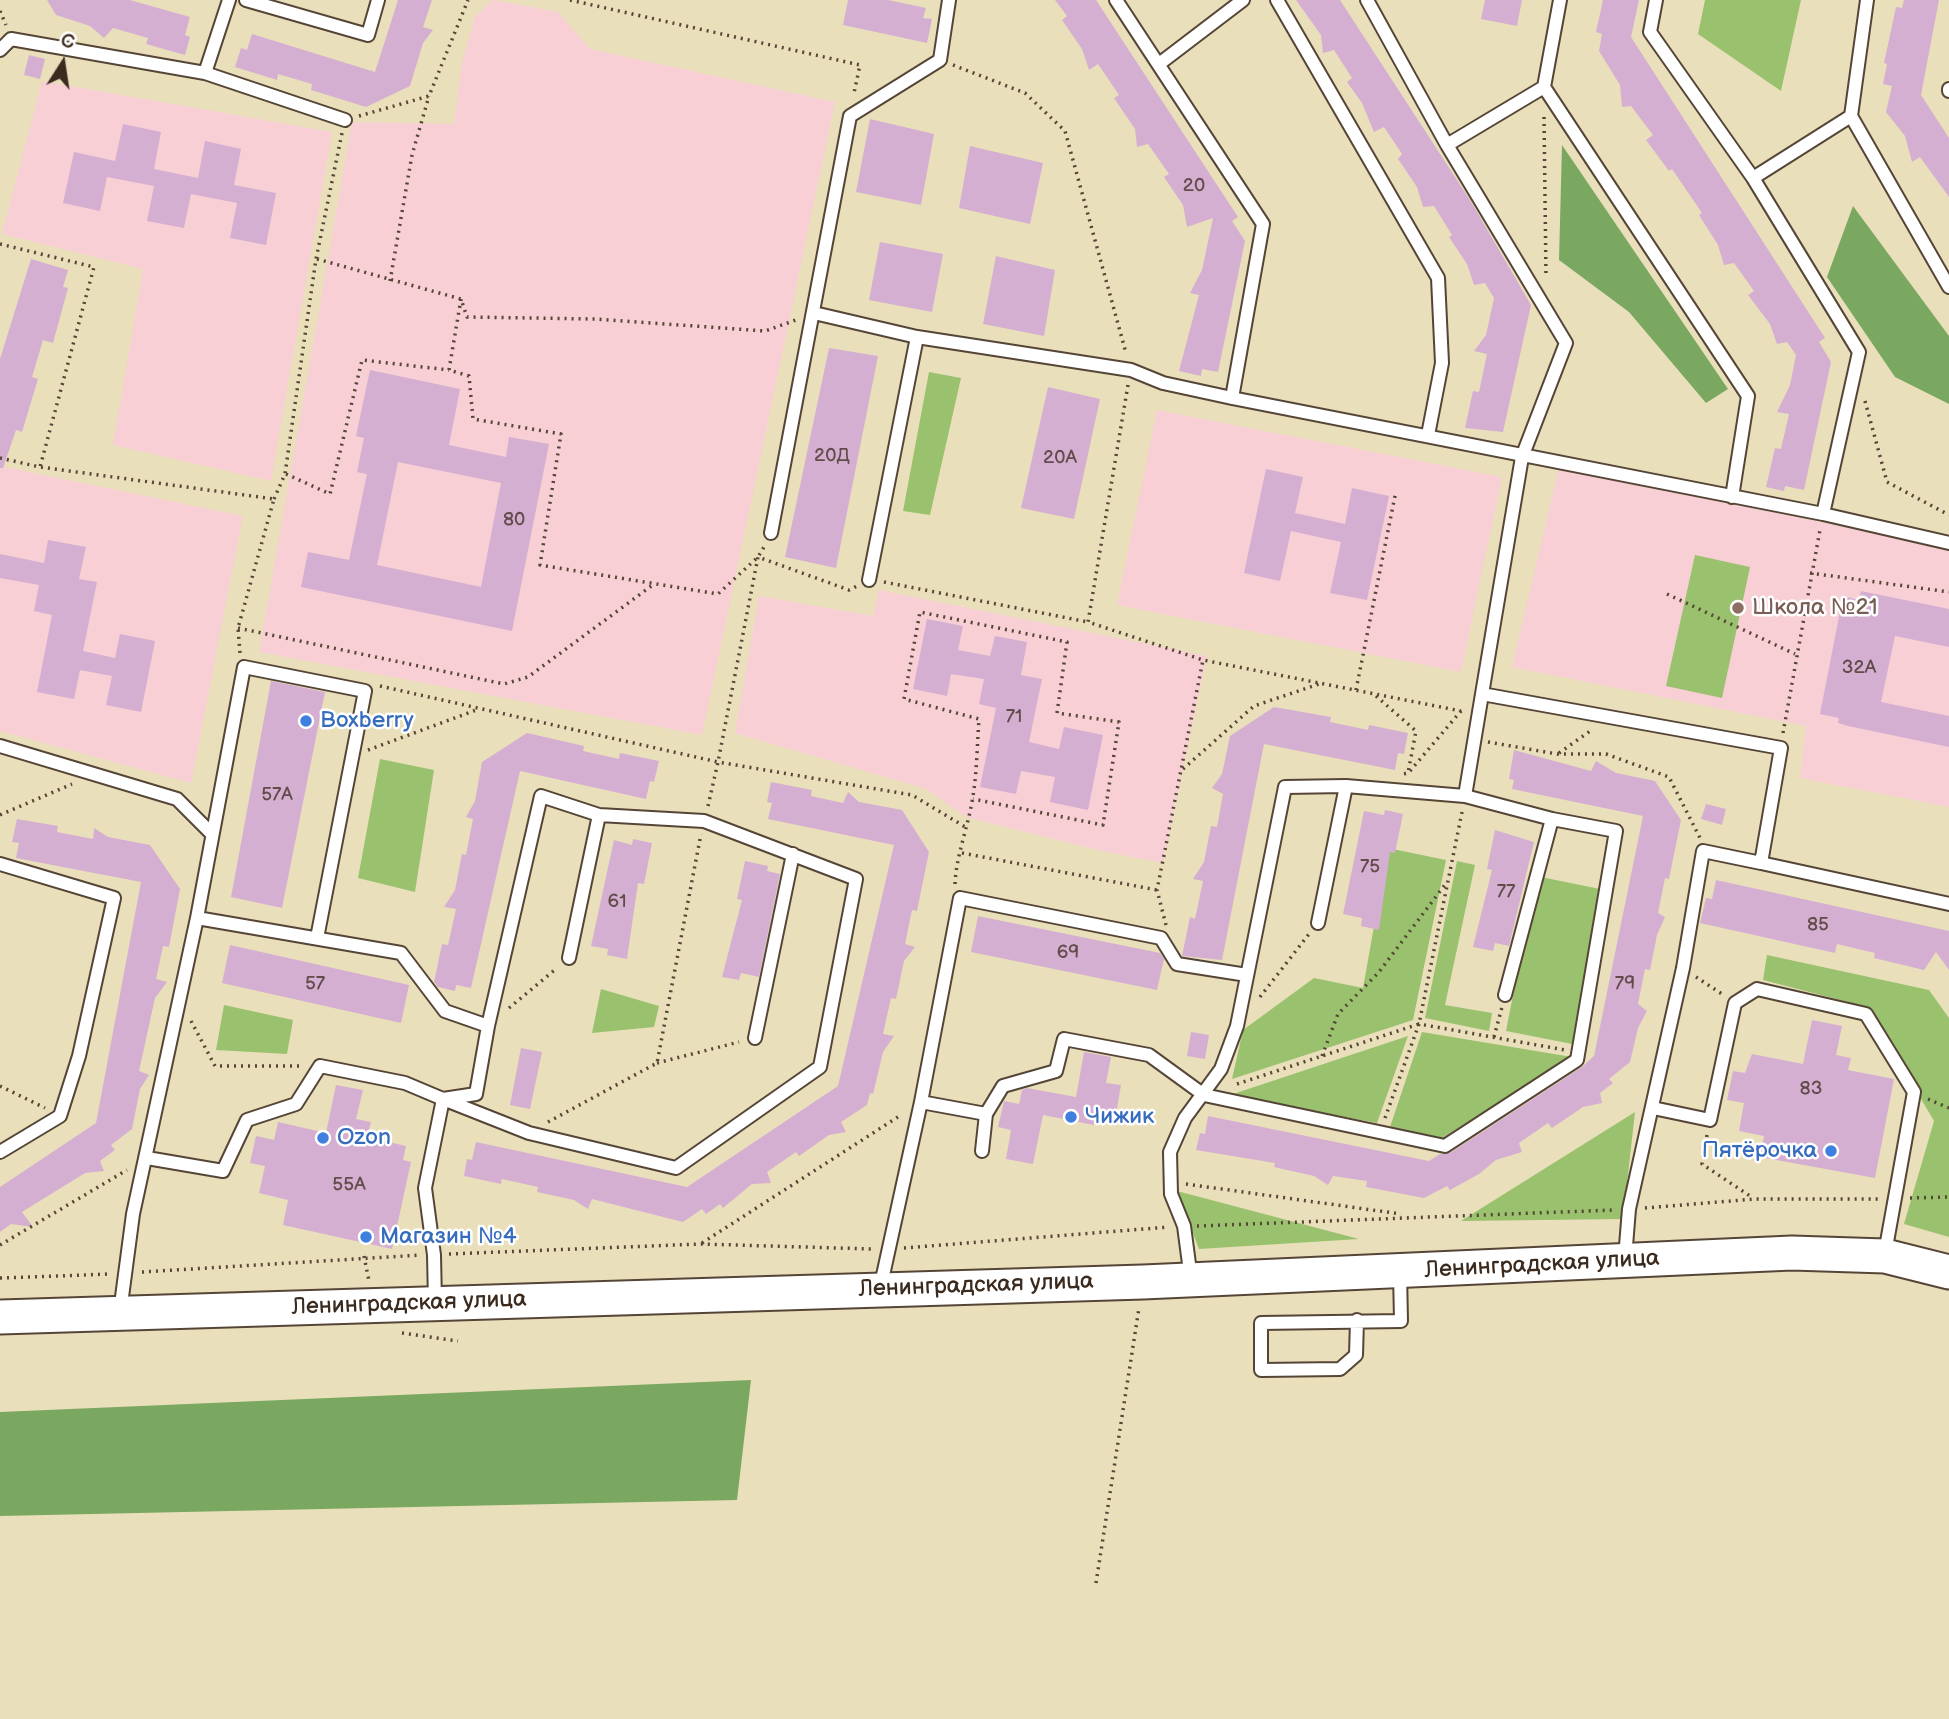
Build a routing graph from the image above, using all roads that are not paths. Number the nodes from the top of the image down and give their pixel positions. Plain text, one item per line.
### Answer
1 (229, 0) edge
2 (246, 0) edge
3 (378, 0) edge
4 (949, 0) edge
5 (1116, 0) edge
6 (1243, 0) edge
7 (1276, 0) edge
8 (1367, 0) edge
9 (1560, 0) edge
10 (1656, 0) edge
11 (1867, 0) edge
12 (0, 50) edge
13 (1159, 64) junction
14 (205, 73) junction
15 (1544, 88) junction
16 (1850, 116) junction
17 (345, 120) road end
18 (1447, 145) junction
19 (1753, 178) junction
20 (1949, 286) edge
21 (814, 313) junction
22 (917, 337) junction
23 (1232, 398) junction
24 (1428, 435) junction
25 (1522, 457) junction
26 (1732, 497) junction
27 (1823, 514) junction
28 (771, 533) dead end
29 (1949, 543) edge
30 (869, 579) road end
31 (1482, 694) junction
32 (0, 746) edge
33 (1346, 786) junction
34 (1465, 796) junction
35 (600, 815) junction
36 (1552, 819) junction
37 (212, 834) junction
38 (793, 854) junction
39 (1761, 863) junction
40 (0, 864) edge
41 (1949, 904) edge
42 (197, 918) junction
43 (1318, 923) road end
44 (317, 937) junction
45 (569, 958) road end
46 (1247, 975) junction
47 (1505, 995) road end
48 (488, 1026) junction
49 (755, 1038) road end
50 (1204, 1095) junction
51 (443, 1099) junction
52 (921, 1102) junction
53 (1653, 1108) junction
54 (986, 1114) junction
55 (982, 1151) dead end
56 (0, 1152) edge
57 (147, 1158) junction
58 (1885, 1256) junction
59 (1625, 1260) junction
60 (1399, 1272) junction
61 (1949, 1272) edge
62 (1191, 1279) junction
63 (880, 1289) junction
64 (435, 1303) junction
65 (120, 1314) junction
66 (0, 1317) edge
67 (1357, 1320) junction

1 - 14 lane
2 - 3 lane
4 - 21 lane
5 - 13 lane
6 - 13 lane
7 - 24 lane
8 - 18 lane
9 - 15 lane
10 - 19 lane
11 - 16 lane
12 - 14 lane
13 - 23 lane
14 - 17 lane
15 - 18 lane
15 - 26 lane
16 - 19 lane
16 - 20 lane
18 - 25 lane
19 - 27 lane
21 - 22 lane
21 - 28 lane
22 - 23 lane
22 - 30 lane
23 - 24 lane
24 - 25 lane
25 - 26 lane
25 - 31 lane
26 - 27 lane
27 - 29 lane
31 - 34 lane
31 - 39 lane
32 - 37 lane
33 - 34 lane
33 - 43 lane
33 - 46 lane
34 - 36 lane
35 - 38 lane
35 - 45 lane
35 - 48 lane
36 - 47 lane
36 - 50 lane
37 - 42 lane
37 - 44 lane
38 - 49 lane
38 - 51 lane
39 - 41 lane
39 - 53 lane
40 - 56 lane
42 - 44 lane
42 - 57 lane
44 - 48 lane
46 - 50 lane
46 - 52 lane
48 - 51 lane
50 - 54 lane
50 - 62 lane
51 - 57 lane
51 - 64 lane
52 - 54 lane
52 - 63 lane
53 - 58 lane
53 - 59 lane
54 - 55 lane
57 - 65 lane
58 - 59 street, Ленинградская улица
58 - 61 street, Ленинградская улица
59 - 60 street, Ленинградская улица
60 - 62 street, Ленинградская улица
60 - 67 lane
62 - 63 street, Ленинградская улица
63 - 64 street, Ленинградская улица
64 - 65 street, Ленинградская улица
65 - 66 street, Ленинградская улица
67 - 67 lane

